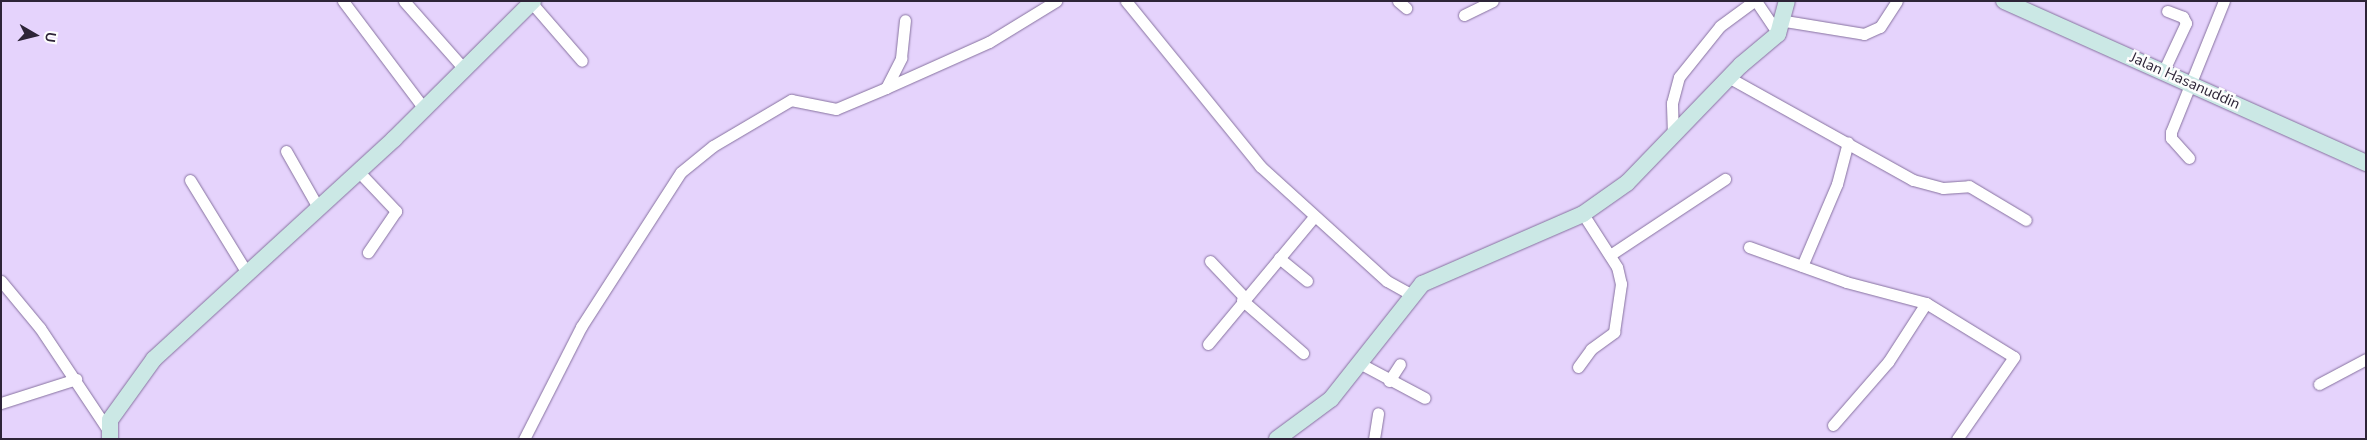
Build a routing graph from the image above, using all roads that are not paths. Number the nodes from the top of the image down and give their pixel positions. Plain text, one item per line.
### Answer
1 (343, 1) edge
2 (404, 1) edge
3 (1056, 1) edge
4 (1126, 1) edge
5 (1493, 1) edge
6 (1755, 1) edge
7 (1787, 1) edge
8 (1897, 1) edge
9 (2004, 1) edge
10 (2224, 1) edge
11 (531, 2) edge
12 (2167, 11) dead end
13 (1464, 16) dead end
14 (905, 20) dead end
15 (1782, 27) junction
16 (582, 62) dead end
17 (465, 70) junction
18 (2164, 70) junction
19 (1728, 78) junction
20 (2192, 83) junction
21 (886, 88) junction
22 (425, 110) junction
23 (1673, 134) junction
24 (1848, 142) junction
25 (286, 151) dead end
26 (2189, 158) dead end
27 (2366, 163) edge
28 (360, 172) junction
29 (1725, 179) dead end
30 (190, 180) dead end
31 (319, 210) junction
32 (1583, 214) junction
33 (1313, 218) junction
34 (2026, 220) dead end
35 (1748, 247) dead end
36 (368, 252) dead end
37 (1610, 256) junction
38 (1279, 258) junction
39 (1210, 261) dead end
40 (1802, 266) junction
41 (247, 273) junction
42 (1, 281) edge
43 (1307, 281) dead end
44 (1410, 294) junction
45 (1243, 298) junction
46 (1926, 303) junction
47 (1208, 344) dead end
48 (1303, 353) dead end
49 (2366, 359) edge
50 (1361, 364) junction
51 (1400, 364) dead end
52 (1578, 367) dead end
53 (76, 379) junction
54 (1389, 381) junction
55 (2319, 384) dead end
56 (1425, 398) dead end
57 (1, 403) edge
58 (1378, 413) dead end
59 (1833, 425) dead end
60 (109, 435) edge
61 (524, 439) edge
62 (1277, 439) edge
63 (1374, 439) edge
64 (1957, 439) edge

1 - 22 street
2 - 17 street
3 - 21 street
4 - 33 street
5 - 13 street
6 - 15 street
6 - 23 street
7 - 15 street
8 - 15 street
9 - 18 street, Jalan Hasanuddin
10 - 20 street
11 - 16 street
11 - 17 street
12 - 18 street
14 - 21 street
15 - 19 street
17 - 22 street
18 - 20 street, Jalan Hasanuddin
19 - 23 street
19 - 24 street
20 - 26 street
20 - 27 street, Jalan Hasanuddin
21 - 61 street
22 - 28 street
23 - 32 street
24 - 34 street
24 - 40 street
25 - 31 street
28 - 31 street
28 - 36 street
29 - 37 street
30 - 41 street
31 - 41 street
32 - 37 street
32 - 44 street
33 - 38 street
33 - 44 street
35 - 40 street
37 - 52 street
38 - 43 street
38 - 45 street
39 - 45 street
40 - 46 street
41 - 60 street
42 - 53 street
44 - 50 street
45 - 47 street
45 - 48 street
46 - 59 street
46 - 64 street
49 - 55 street
50 - 54 street
50 - 62 street
51 - 54 street
53 - 57 street
53 - 60 street
54 - 56 street
58 - 63 street

